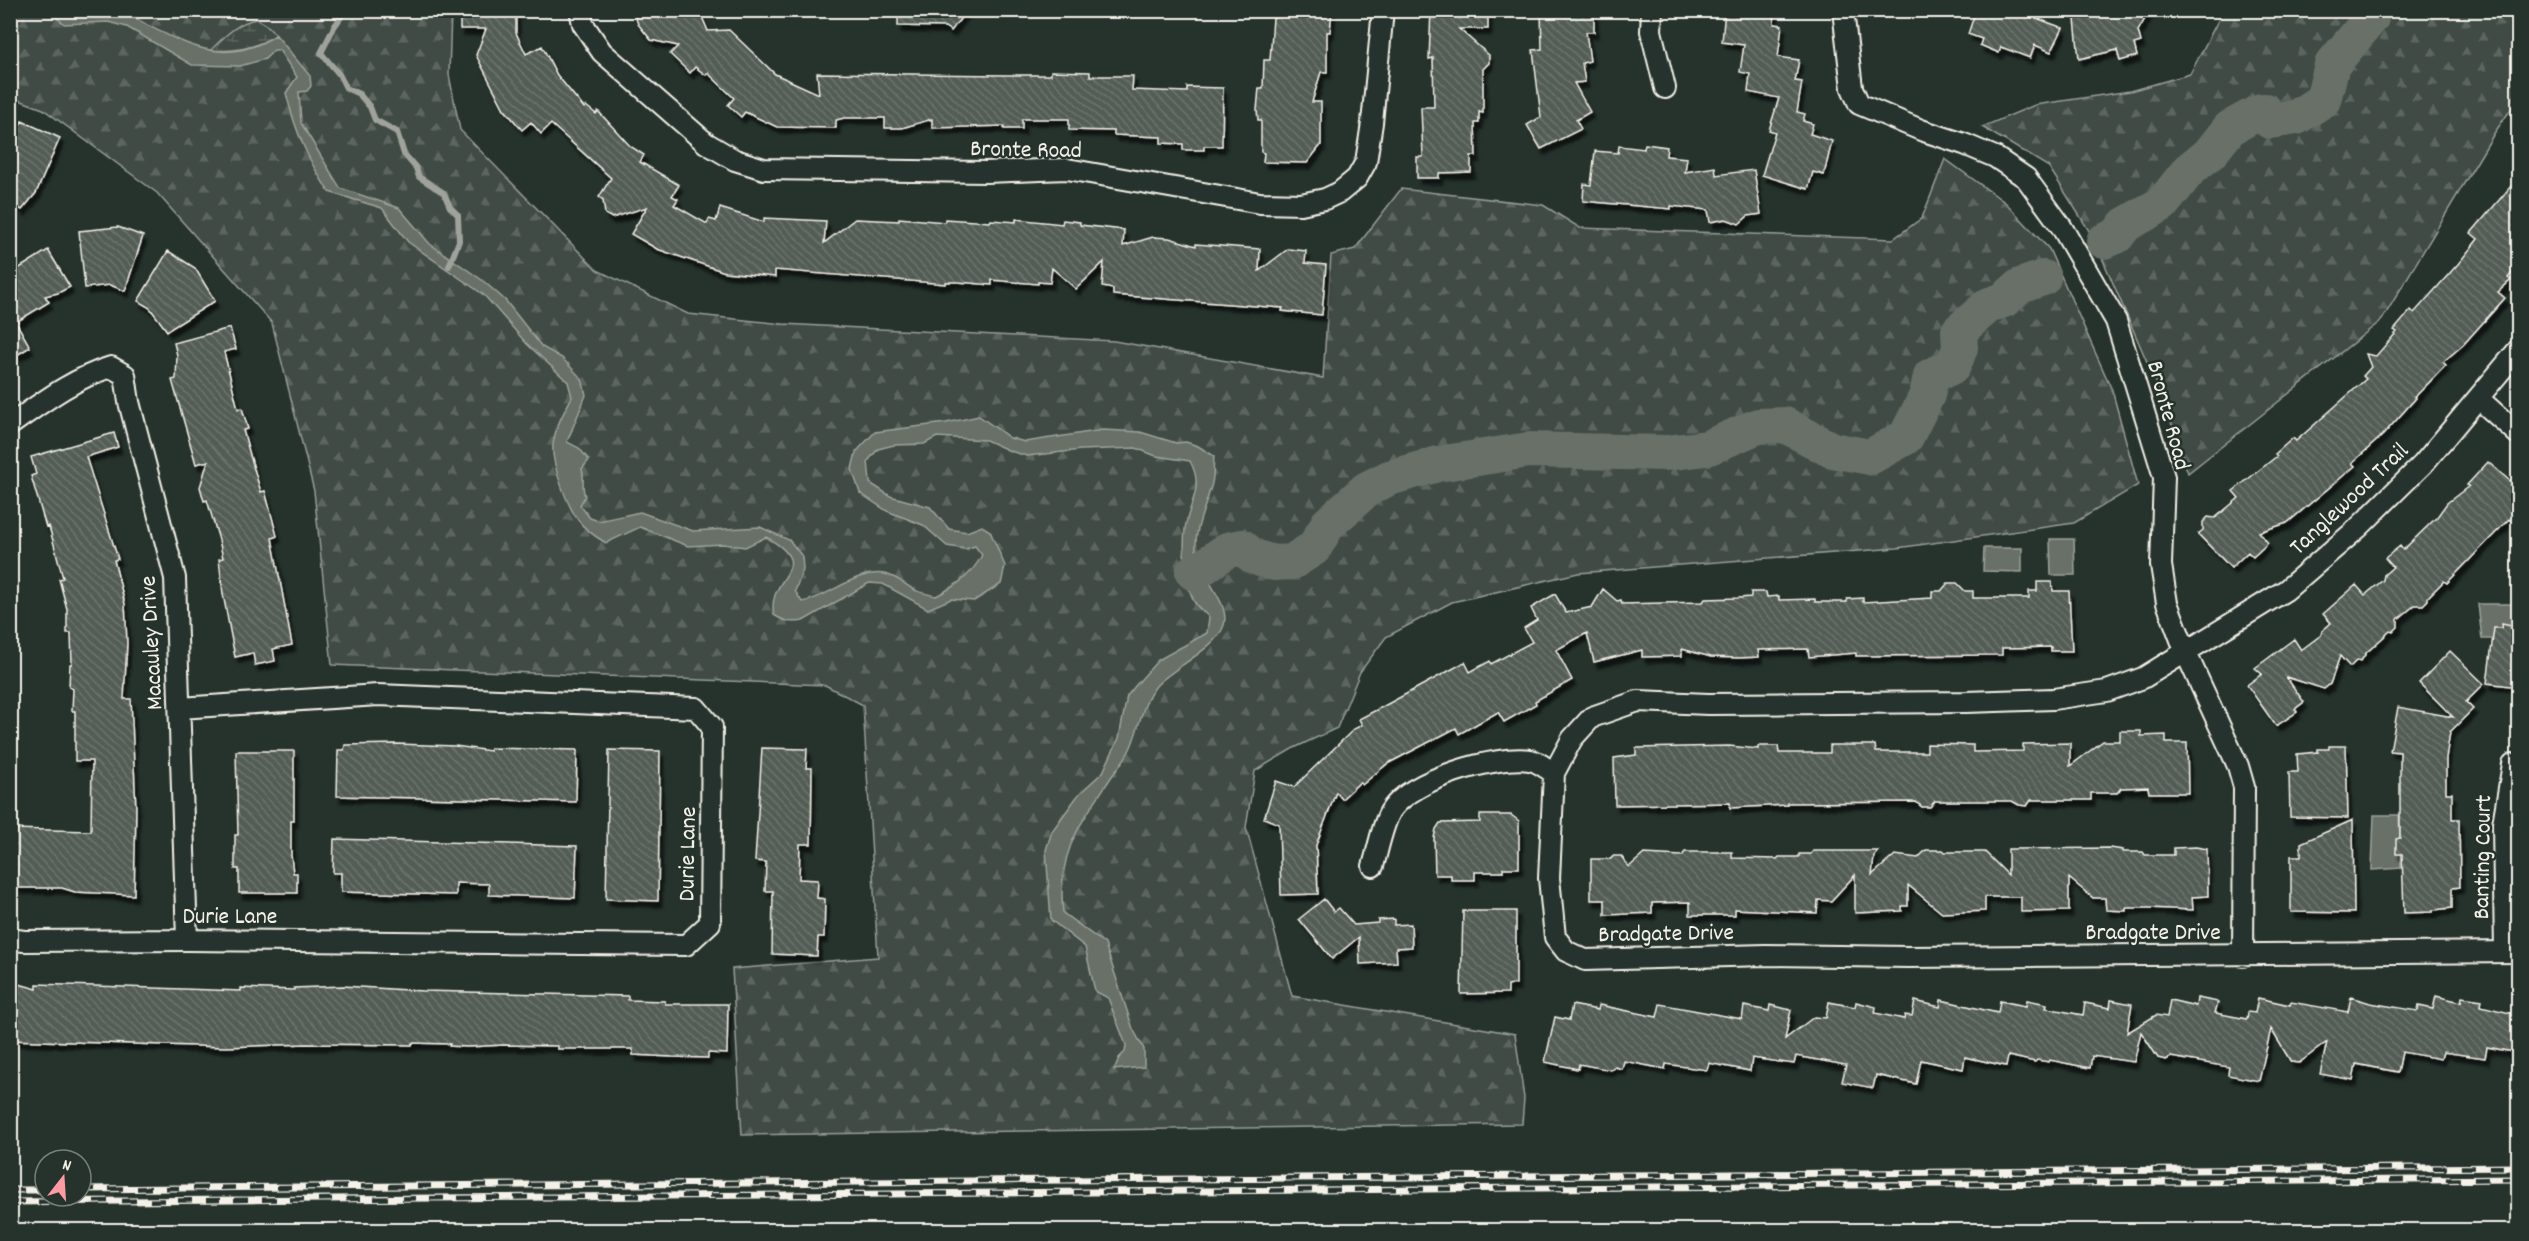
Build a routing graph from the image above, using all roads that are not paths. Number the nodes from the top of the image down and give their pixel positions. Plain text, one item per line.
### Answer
1 (580, 10) edge
2 (1383, 10) edge
3 (1652, 10) edge
4 (1843, 10) edge
5 (1665, 88) dead end
6 (2518, 350) edge
7 (2480, 399) junction
8 (10, 425) edge
9 (2518, 434) edge
10 (2186, 653) junction
11 (180, 708) junction
12 (2513, 764) dead end
13 (1554, 773) junction
14 (1373, 866) dead end
15 (10, 939) edge
16 (187, 939) junction
17 (2512, 952) edge
18 (2243, 956) junction

1 - 2 street, Bronte Road
3 - 5 street
4 - 10 street, Bronte Road
6 - 7 street, Tanglewood Trail
7 - 9 street
7 - 10 street, Tanglewood Trail
8 - 11 street, Macauley Drive
10 - 13 street, Bradgate Drive
10 - 18 street, Bronte Road
11 - 16 street, Macauley Drive
11 - 16 street, Durie Lane
12 - 17 street, Banting Court
13 - 14 street
13 - 18 street, Bradgate Drive
15 - 16 street, Durie Lane
17 - 18 street, Bradgate Drive

